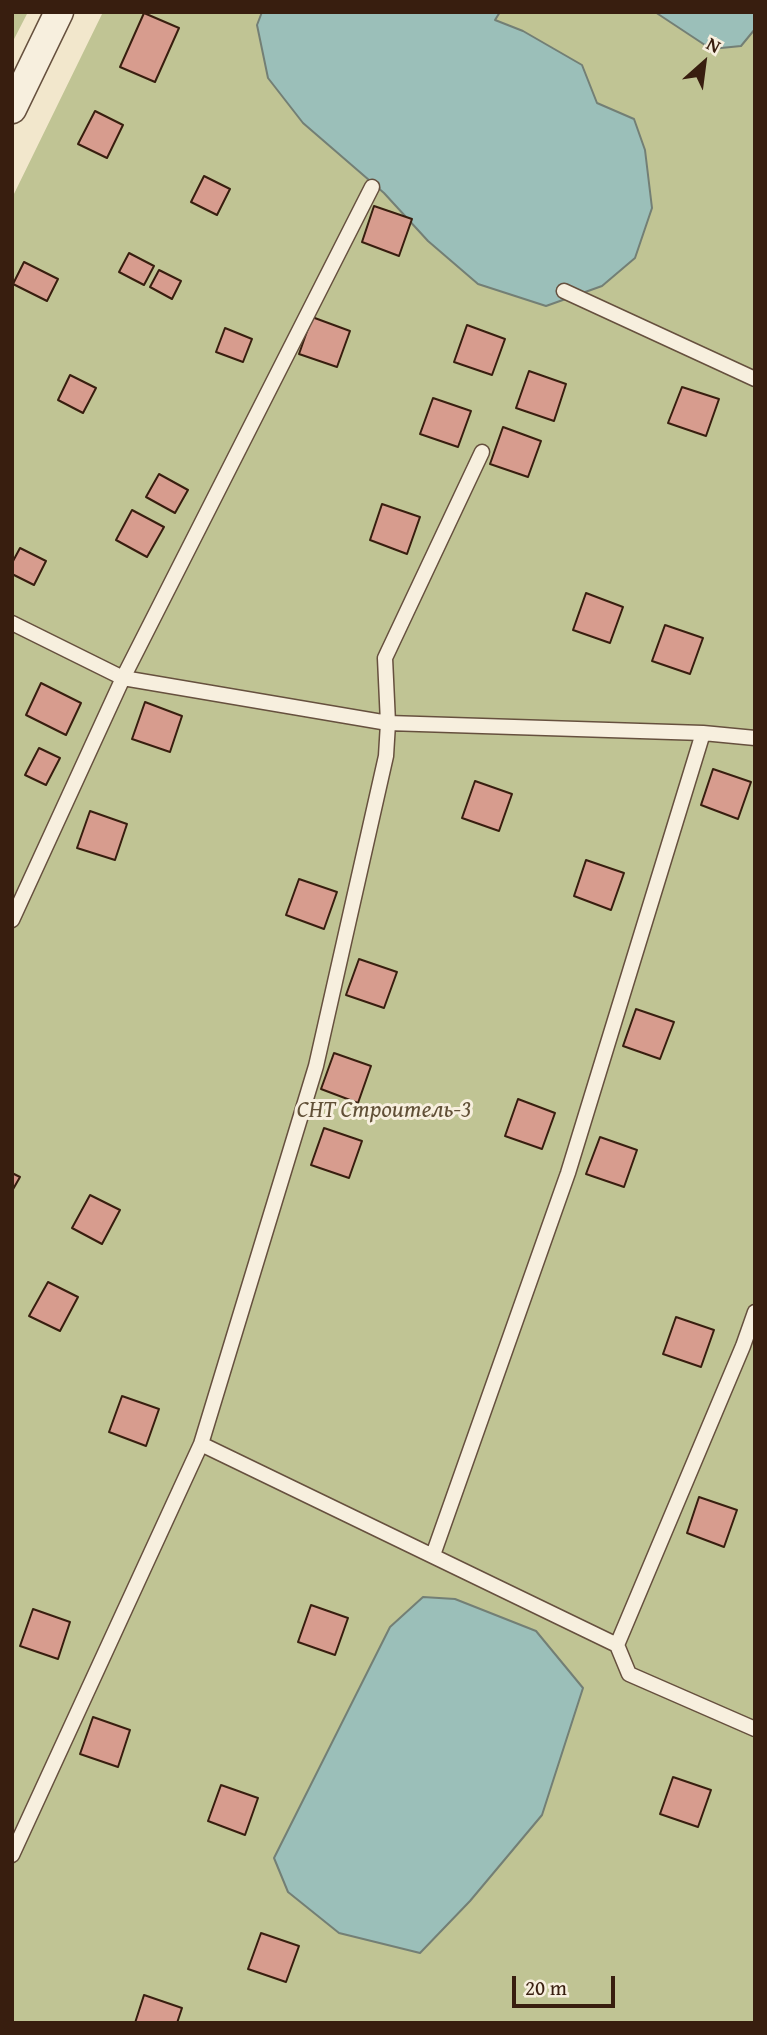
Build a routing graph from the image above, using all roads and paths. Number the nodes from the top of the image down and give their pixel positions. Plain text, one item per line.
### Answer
1 (58, 12) edge
2 (12, 109) edge
3 (372, 187) dead end
4 (564, 291) dead end
5 (755, 379) edge
6 (482, 452) dead end
7 (12, 623) edge
8 (123, 678) junction
9 (388, 723) junction
10 (703, 733) junction
11 (755, 738) edge
12 (12, 920) edge
13 (755, 1312) edge
14 (201, 1444) junction
15 (433, 1555) junction
16 (618, 1645) junction
17 (755, 1729) edge
18 (12, 1855) edge

1 - 2 street
3 - 8 lane
4 - 5 lane
6 - 9 lane
7 - 8 lane
8 - 9 lane
8 - 12 lane
9 - 10 lane
9 - 14 lane
10 - 11 lane
10 - 15 lane
13 - 16 lane
14 - 15 lane
14 - 18 lane
15 - 16 lane
16 - 17 lane

